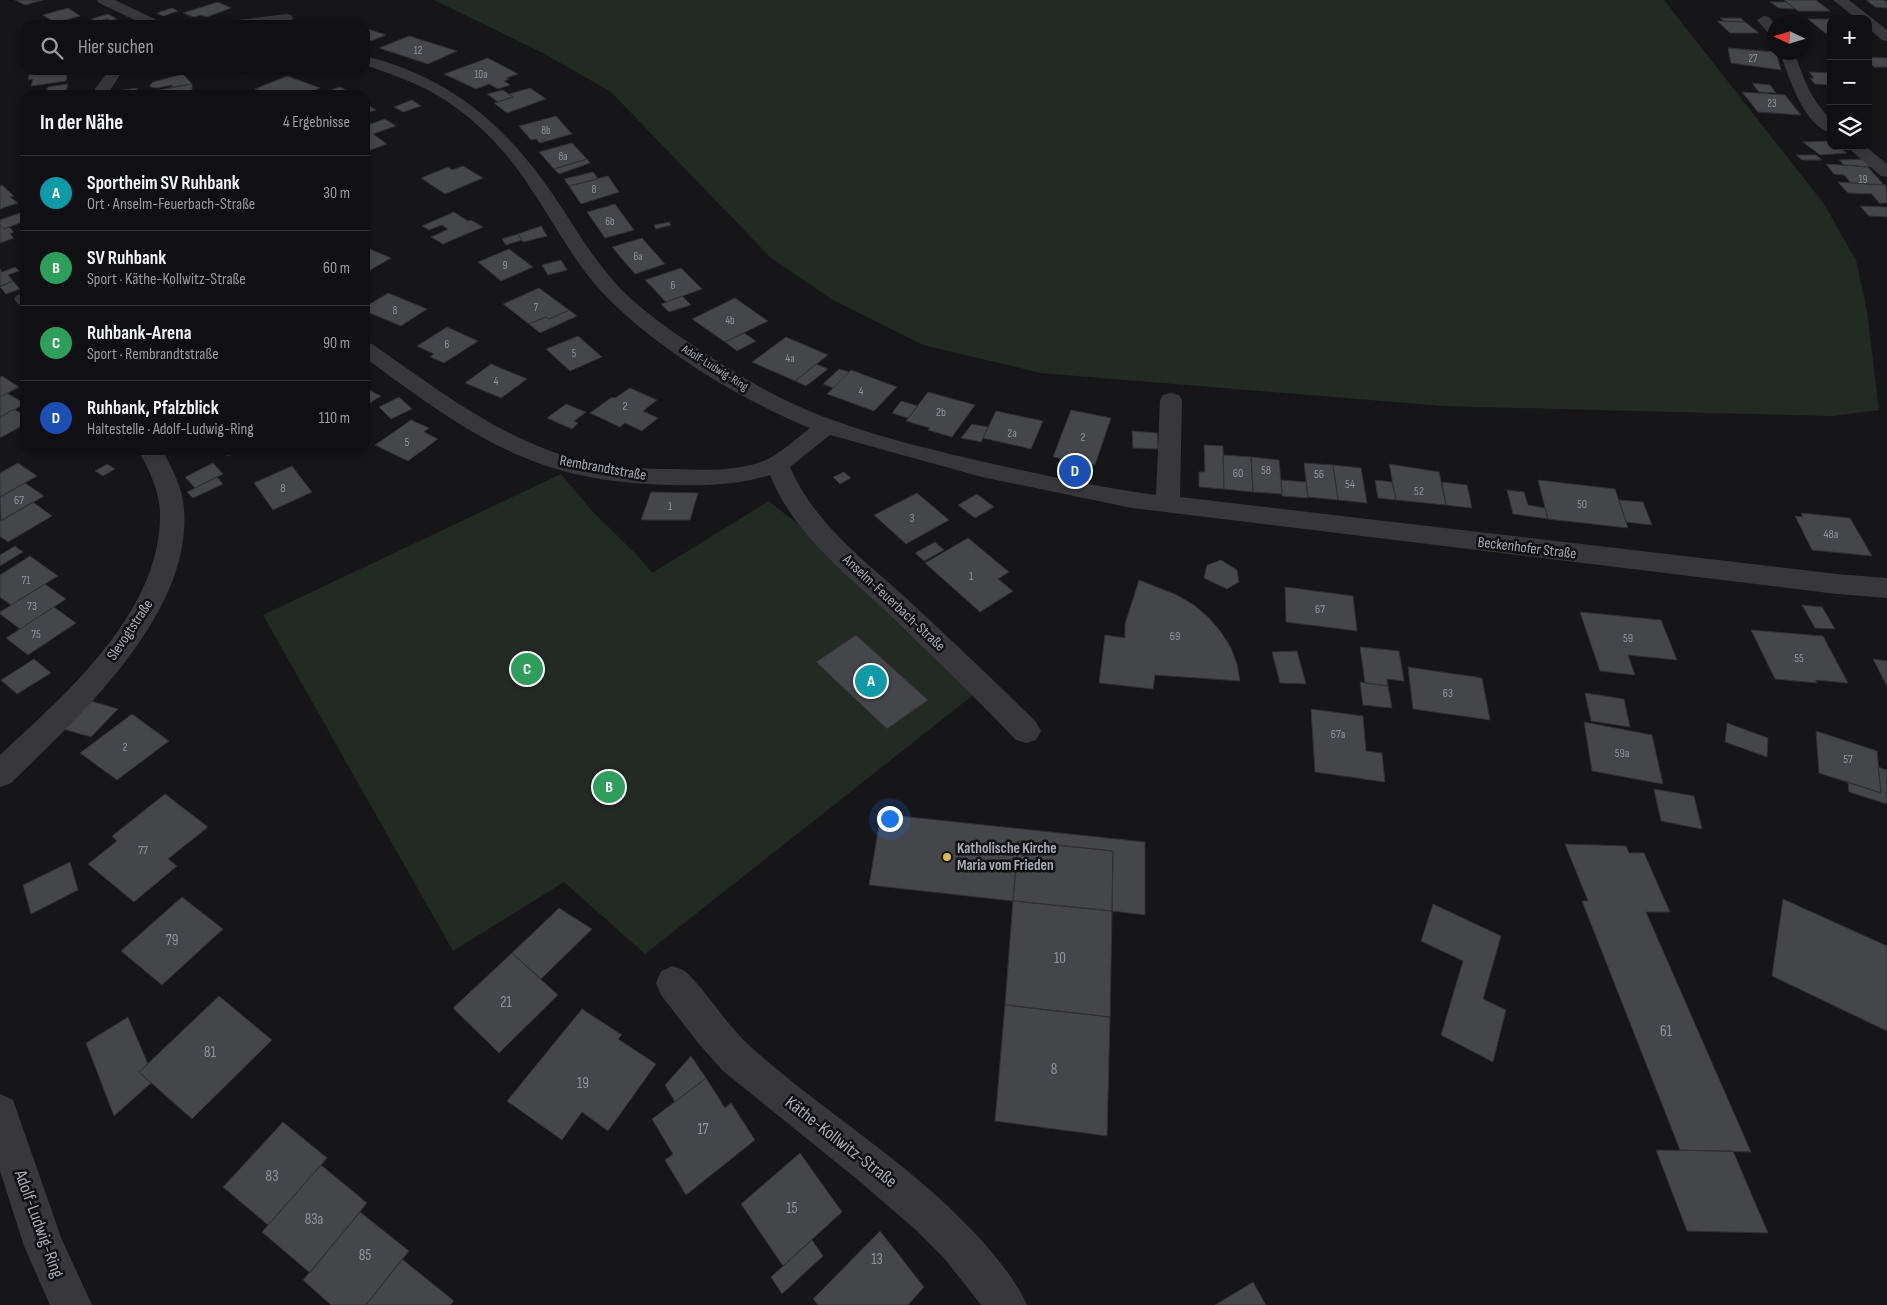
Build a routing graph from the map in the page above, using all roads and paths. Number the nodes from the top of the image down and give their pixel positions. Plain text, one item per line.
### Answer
1 (104, 0) edge
2 (1840, 0) edge
3 (275, 4) dead end
4 (1861, 15) edge
5 (1887, 17) edge
6 (1872, 18) edge
7 (146, 20) edge
8 (287, 20) edge
9 (1764, 20) dead end
10 (1767, 23) edge
11 (1872, 24) edge
12 (1887, 37) edge
13 (1791, 60) edge
14 (370, 62) edge
15 (113, 75) edge
16 (103, 90) edge
17 (1827, 125) edge
18 (1859, 150) edge
19 (1887, 172) edge
20 (370, 352) edge
21 (1171, 400) dead end
22 (828, 425) junction
23 (152, 455) edge
24 (777, 464) junction
25 (1168, 505) junction
26 (1887, 588) edge
27 (1026, 732) dead end
28 (0, 774) edge
29 (673, 983) dead end
30 (0, 1113) edge
31 (71, 1305) edge
32 (1006, 1305) edge

1 - 7 street
2 - 4 street
3 - 8 street
5 - 6 street
9 - 10 street
11 - 12 street
13 - 17 street
14 - 22 street, Adolf-Ludwig-Ring
15 - 16 street
18 - 19 street
20 - 24 street, Rembrandtstraße
21 - 25 street
22 - 24 street, Rembrandtstraße
22 - 25 street, Adolf-Ludwig-Ring
23 - 28 street, Slevogtstraße
24 - 27 street, Anselm-Feuerbach-Straße
25 - 26 street, Beckenhofer Straße
29 - 32 street, Käthe-Kollwitz-Straße
30 - 31 street, Adolf-Ludwig-Ring

